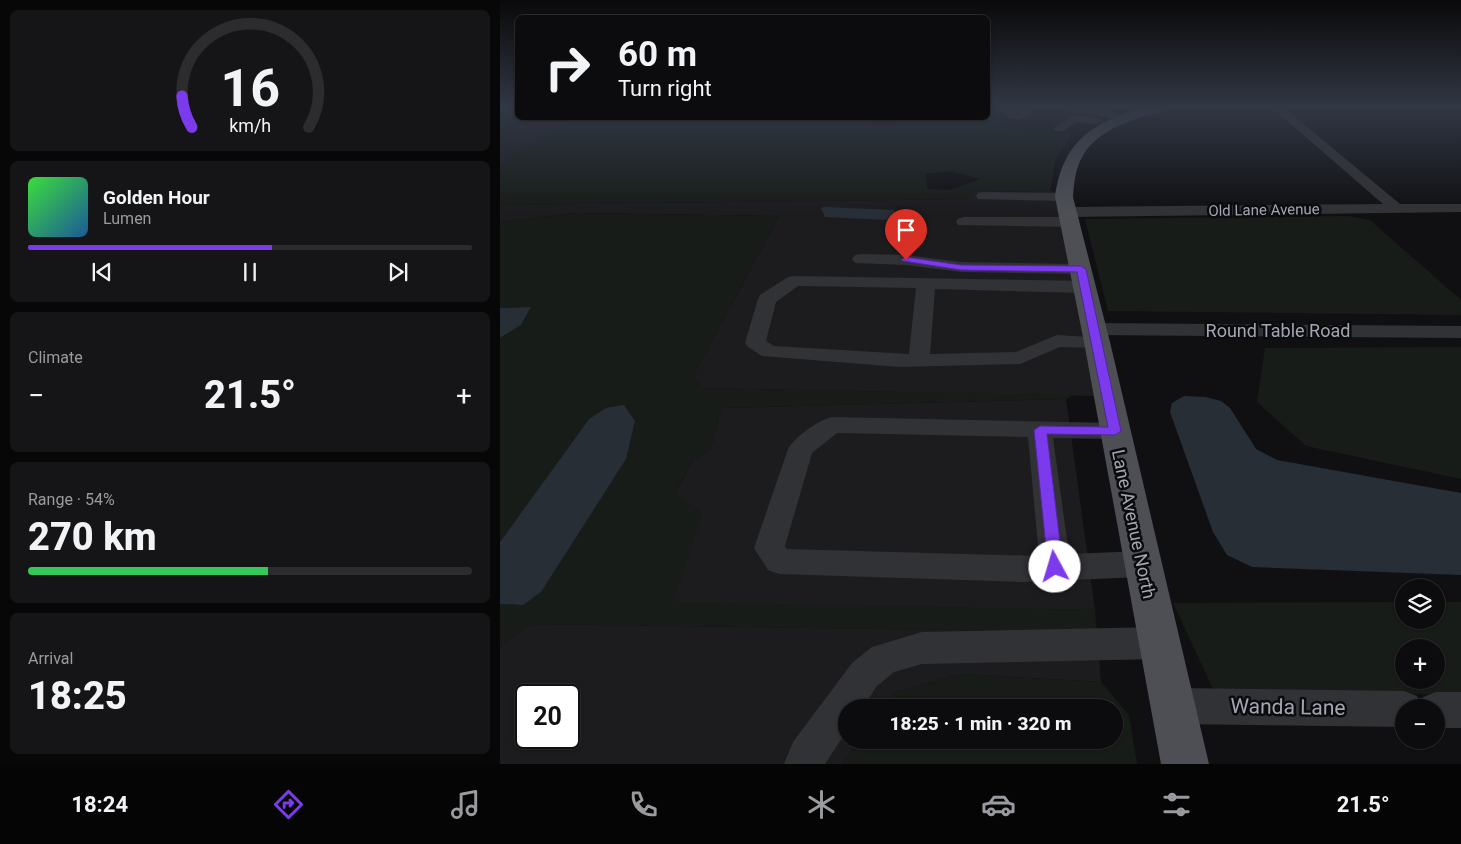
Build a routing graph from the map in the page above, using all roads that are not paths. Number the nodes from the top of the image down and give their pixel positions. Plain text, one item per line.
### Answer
1 (1086, 142) edge
2 (1318, 142) edge
3 (983, 196) dead end
4 (1397, 208) junction
5 (1461, 208) edge
6 (1067, 210) junction
7 (964, 222) dead end
8 (861, 259) dead end
9 (979, 277) junction
10 (1083, 278) junction
11 (926, 283) junction
12 (1461, 332) edge
13 (1096, 335) junction
14 (919, 360) junction
15 (1040, 430) junction
16 (1115, 431) junction
17 (1142, 564) junction
18 (1055, 567) junction
19 (1159, 643) junction
20 (1173, 706) junction
21 (1395, 709) edge
22 (1445, 710) edge
23 (1461, 710) edge
24 (804, 764) edge
25 (1186, 764) edge

1 - 6 main road, Lane Avenue North
2 - 4 street
3 - 6 street
4 - 5 street, Old Lane Avenue
4 - 6 street, Old Lane Avenue
6 - 7 street
6 - 10 main road, Lane Avenue North
8 - 9 street
9 - 10 street
9 - 11 street
10 - 13 main road, Lane Avenue North
11 - 14 street
11 - 14 street, Round Table Road
12 - 13 street, Round Table Road
13 - 14 street, Round Table Road
13 - 16 main road, Lane Avenue North
15 - 16 street
15 - 18 street
15 - 18 street
16 - 17 main road, Lane Avenue North
17 - 18 street
17 - 19 main road, Lane Avenue North
19 - 20 main road, Lane Avenue North
19 - 24 street
20 - 21 street, Wanda Lane
20 - 25 main road, Lane Avenue North
22 - 23 street

